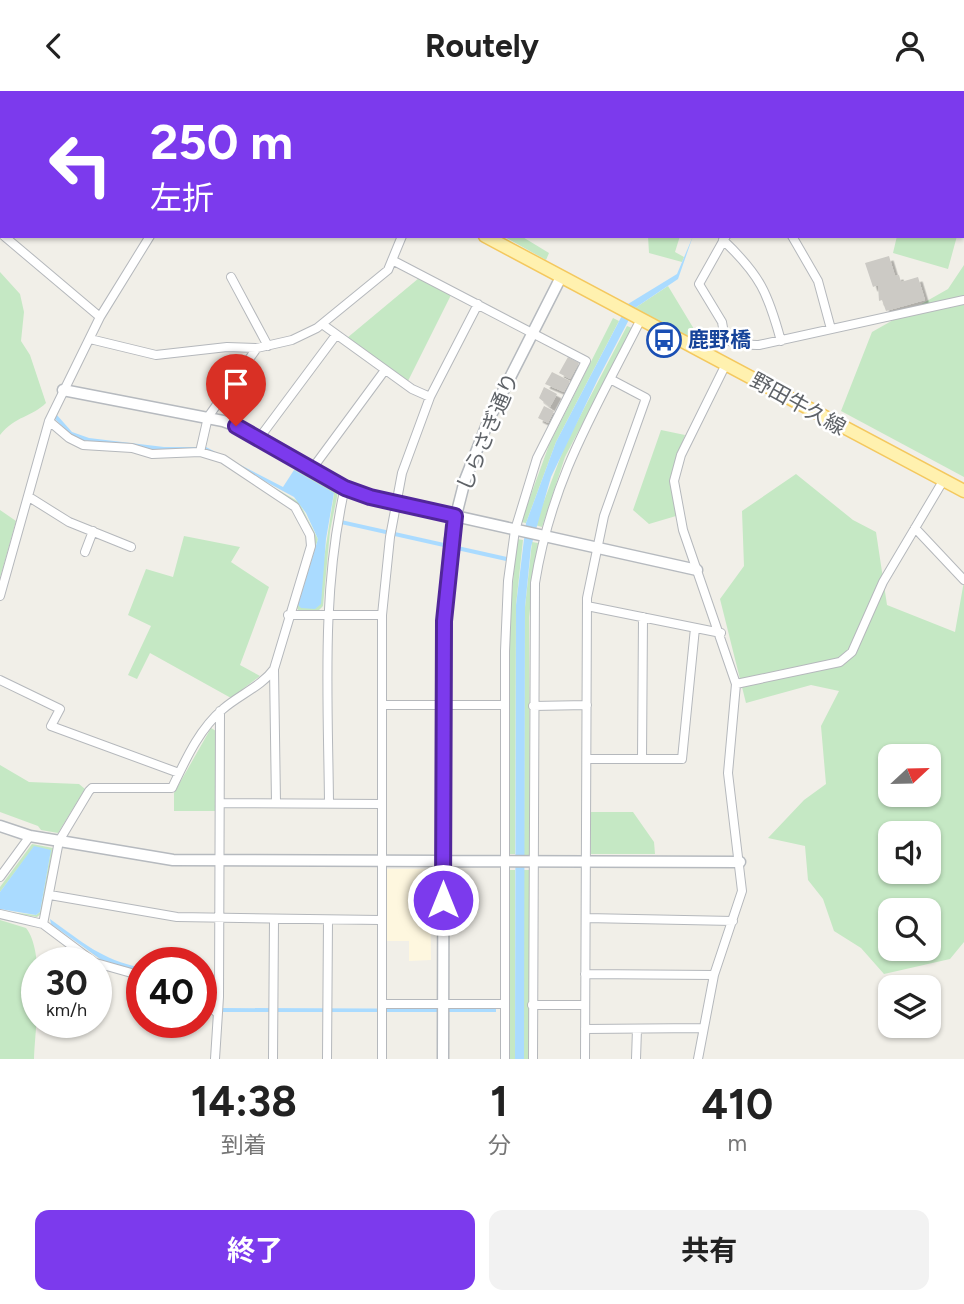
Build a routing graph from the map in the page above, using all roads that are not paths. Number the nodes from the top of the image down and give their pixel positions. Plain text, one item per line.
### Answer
1 (7, 238) edge
2 (149, 238) edge
3 (401, 238) edge
4 (489, 238) edge
5 (724, 238) edge
6 (793, 238) edge
7 (392, 260) junction
8 (231, 277) dead end
9 (561, 277) junction
10 (964, 300) edge
11 (478, 304) junction
12 (633, 315) junction
13 (100, 317) junction
14 (322, 324) junction
15 (831, 330) junction
16 (532, 333) junction
17 (336, 335) junction
18 (90, 339) junction
19 (725, 339) junction
20 (781, 341) junction
21 (688, 343) junction
22 (268, 346) junction
23 (257, 348) junction
24 (726, 364) junction
25 (385, 370) junction
26 (610, 379) junction
27 (62, 390) junction
28 (430, 397) junction
29 (208, 417) junction
30 (49, 421) junction
31 (260, 437) junction
32 (200, 452) junction
33 (312, 469) junction
34 (943, 481) junction
35 (345, 488) junction
36 (964, 492) edge
37 (29, 496) junction
38 (396, 503) junction
39 (455, 516) junction
40 (915, 528) junction
41 (517, 530) junction
42 (93, 531) junction
43 (541, 535) junction
44 (131, 547) dead end
45 (595, 547) junction
46 (85, 552) dead end
47 (697, 570) junction
48 (964, 580) edge
49 (0, 596) edge
50 (587, 606) junction
51 (288, 615) junction
52 (327, 615) junction
53 (382, 615) junction
54 (643, 617) junction
55 (695, 628) junction
56 (721, 633) junction
57 (274, 669) junction
58 (0, 680) edge
59 (736, 684) junction
60 (382, 705) junction
61 (443, 705) junction
62 (505, 705) junction
63 (587, 705) junction
64 (533, 706) junction
65 (220, 711) junction
66 (587, 759) junction
67 (642, 759) junction
68 (179, 773) junction
69 (220, 803) junction
70 (276, 803) junction
71 (329, 803) junction
72 (382, 804) junction
73 (0, 826) edge
74 (30, 836) junction
75 (58, 841) junction
76 (220, 861) junction
77 (382, 862) junction
78 (443, 862) junction
79 (505, 862) junction
80 (534, 862) junction
81 (586, 862) junction
82 (740, 862) junction
83 (0, 877) edge
84 (50, 895) junction
85 (0, 914) edge
86 (586, 918) junction
87 (220, 919) junction
88 (274, 919) junction
89 (328, 919) junction
90 (380, 920) junction
91 (733, 921) junction
92 (43, 924) junction
93 (74, 947) edge
94 (585, 974) junction
95 (714, 975) junction
96 (217, 989) edge
97 (382, 1004) junction
98 (443, 1004) junction
99 (505, 1004) junction
100 (532, 1005) junction
101 (585, 1005) junction
102 (703, 1028) junction
103 (585, 1029) junction
104 (637, 1029) junction
105 (215, 1038) edge
106 (215, 1059) edge
107 (273, 1059) edge
108 (327, 1059) edge
109 (382, 1059) edge
110 (443, 1059) edge
111 (505, 1059) edge
112 (533, 1059) edge
113 (585, 1059) edge
114 (636, 1059) edge
115 (698, 1059) edge

1 - 13 street
2 - 13 street
3 - 7 street
4 - 9 main road, 野田牛久線
5 - 19 street
5 - 20 street
6 - 15 street
7 - 11 street
7 - 14 street
8 - 22 street
9 - 12 main road, 野田牛久線
9 - 16 street, しらさぎ通り
10 - 15 street
11 - 16 street
11 - 28 street
12 - 21 main road, 野田牛久線
12 - 26 street
13 - 18 street
14 - 17 street
14 - 22 street
15 - 20 street
16 - 39 street, しらさぎ通り
16 - 41 street
17 - 25 street
17 - 31 street
18 - 23 street
18 - 27 street
19 - 20 street
19 - 21 street
21 - 24 main road, 野田牛久線
22 - 23 street
23 - 29 street
24 - 34 main road, 野田牛久線
24 - 47 street
25 - 28 street
25 - 33 street
26 - 43 street
26 - 45 street
27 - 29 street
27 - 30 street
28 - 38 street
29 - 31 street
29 - 32 street
30 - 32 street
30 - 37 street
31 - 33 street
32 - 51 street
33 - 35 street
34 - 36 main road, 野田牛久線
34 - 40 street
35 - 38 street
35 - 52 street
37 - 42 street
37 - 49 street
38 - 39 street
38 - 53 street
39 - 41 street
39 - 61 street, しらさぎ通り
40 - 48 street
40 - 59 street
41 - 43 street
41 - 62 street
42 - 44 street
42 - 46 street
43 - 45 street
43 - 64 street
45 - 47 street
45 - 50 street
47 - 56 street
50 - 54 street
50 - 63 street
51 - 52 street
51 - 57 street
52 - 53 street
52 - 71 street
53 - 60 street
54 - 55 street
54 - 67 street
55 - 56 street
55 - 67 street
56 - 59 street
57 - 65 street
57 - 70 street
58 - 68 street
59 - 82 street
60 - 61 street
60 - 72 street
61 - 62 street
61 - 78 street, しらさぎ通り
62 - 79 street
63 - 64 street
63 - 66 street
64 - 80 street
65 - 68 street
65 - 69 street
66 - 67 street
66 - 81 street
68 - 75 street
69 - 70 street
69 - 76 street
70 - 71 street
71 - 72 street
72 - 77 street
73 - 74 street
74 - 75 street
74 - 83 street
75 - 76 street
75 - 84 street
76 - 77 street
76 - 87 street
77 - 78 street
77 - 90 street
78 - 79 street
78 - 98 street, しらさぎ通り
79 - 80 street
79 - 99 street
80 - 81 street
80 - 100 street
81 - 82 street
81 - 86 street
82 - 91 street
84 - 87 street
84 - 92 street
85 - 92 street
86 - 91 street
86 - 94 street
87 - 88 street
87 - 96 street
88 - 89 street
88 - 107 street
89 - 90 street
89 - 108 street
90 - 97 street
91 - 95 street
92 - 93 street
94 - 95 street
94 - 101 street
95 - 102 street
97 - 98 street
97 - 109 street
98 - 99 street
98 - 110 street, しらさぎ通り
99 - 111 street
100 - 101 street
100 - 112 street
101 - 103 street
102 - 104 street
102 - 115 street
103 - 104 street
103 - 113 street
104 - 114 street
105 - 106 street

